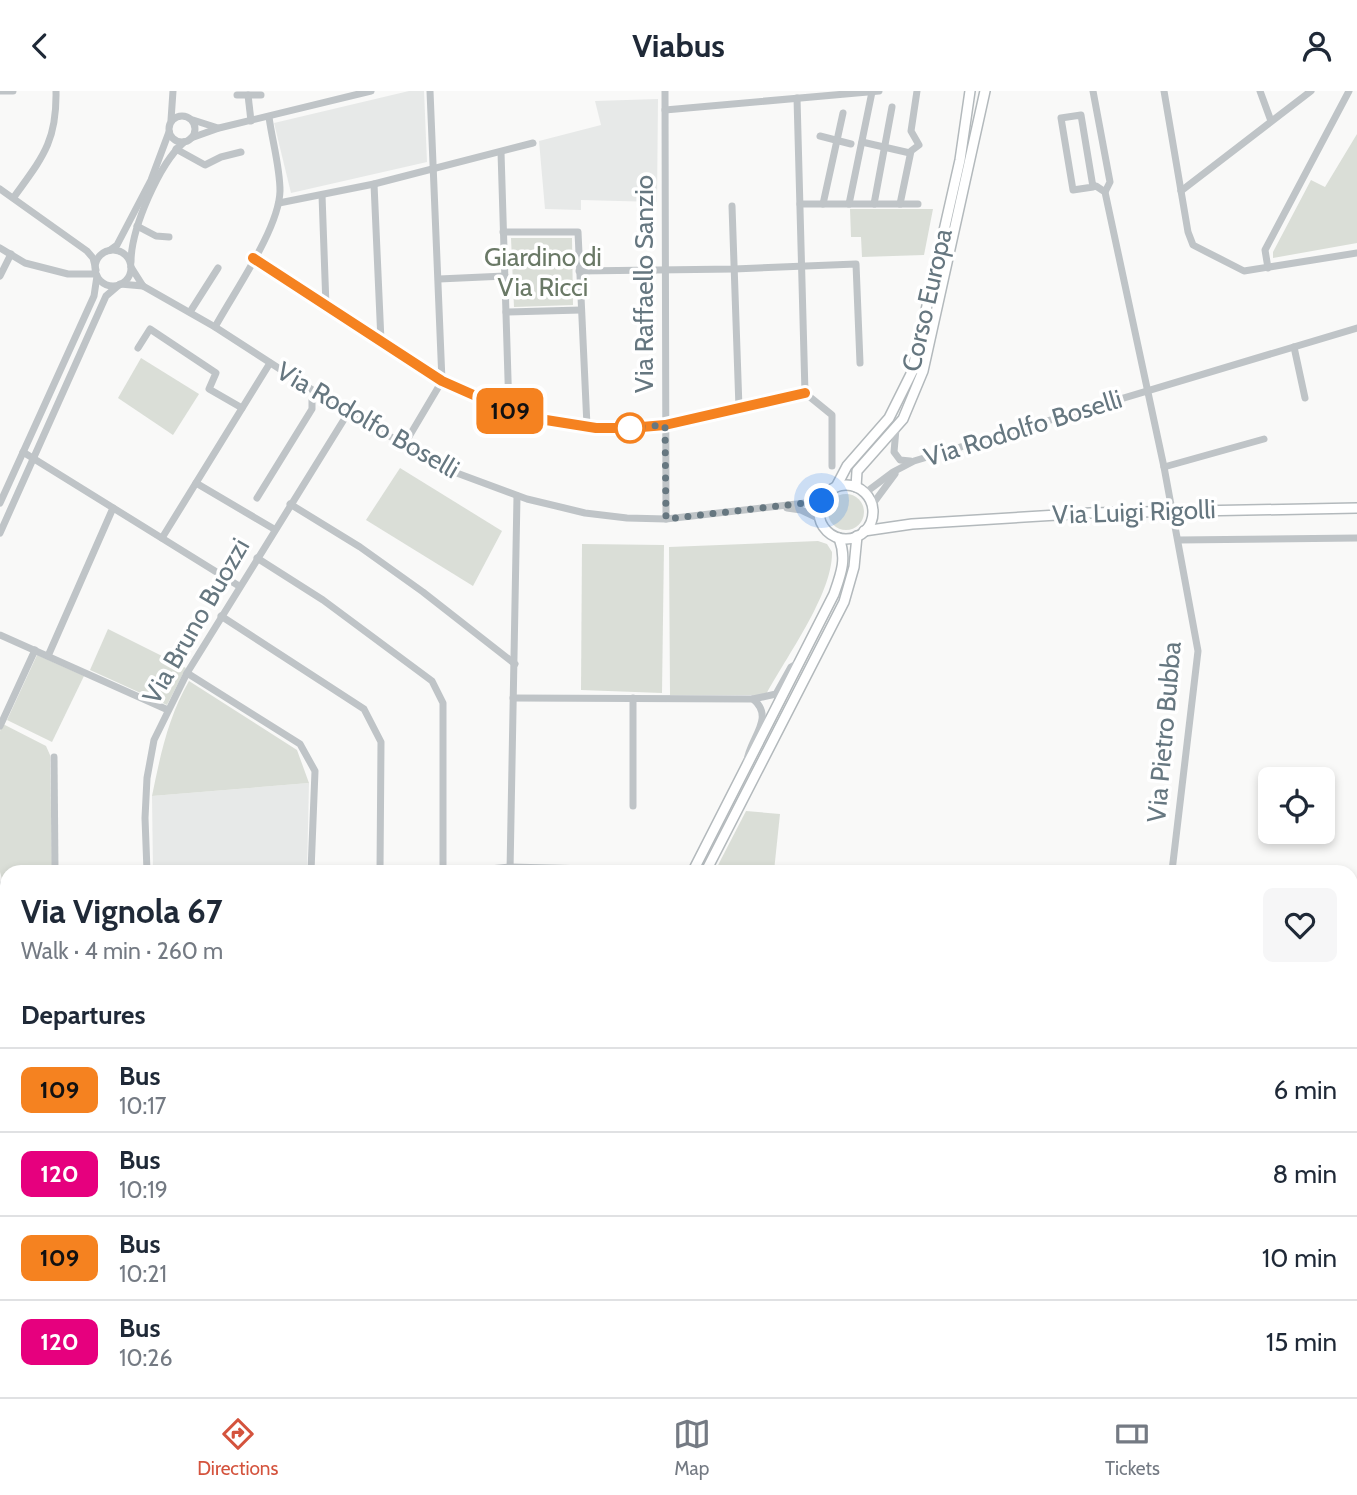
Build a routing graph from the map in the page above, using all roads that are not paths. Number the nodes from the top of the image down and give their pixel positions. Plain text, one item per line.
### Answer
1 (13, 91) edge
2 (56, 91) edge
3 (173, 91) edge
4 (371, 91) edge
5 (430, 91) edge
6 (665, 91) edge
7 (771, 91) edge
8 (879, 91) edge
9 (918, 91) edge
10 (970, 91) edge
11 (985, 91) edge
12 (1093, 91) edge
13 (1164, 91) edge
14 (1260, 91) edge
15 (1311, 91) edge
16 (1349, 91) edge
17 (0, 92) edge
18 (867, 92) edge
19 (345, 94) edge
20 (248, 95) junction
21 (261, 95) dead end
22 (237, 96) dead end
23 (797, 98) junction
24 (772, 100) junction
25 (174, 101) junction
26 (892, 107) dead end
27 (665, 110) junction
28 (843, 113) dead end
29 (269, 117) junction
30 (190, 119) junction
31 (172, 120) junction
32 (251, 121) junction
33 (1271, 121) junction
34 (219, 128) junction
35 (169, 132) junction
36 (820, 136) dead end
37 (188, 140) junction
38 (837, 140) junction
39 (862, 142) junction
40 (533, 143) dead end
41 (851, 143) dead end
42 (885, 147) junction
43 (176, 149) junction
44 (241, 152) dead end
45 (500, 152) junction
46 (910, 153) junction
47 (434, 169) junction
48 (374, 184) junction
49 (1093, 187) junction
50 (0, 189) edge
51 (1181, 191) junction
52 (1105, 192) junction
53 (322, 195) junction
54 (14, 197) junction
55 (278, 203) junction
56 (800, 204) junction
57 (824, 204) junction
58 (849, 204) junction
59 (874, 204) junction
60 (900, 204) junction
61 (918, 204) dead end
62 (732, 206) dead end
63 (137, 226) junction
64 (503, 232) junction
65 (169, 237) dead end
66 (0, 248) edge
67 (88, 251) junction
68 (109, 251) junction
69 (1357, 253) edge
70 (11, 254) junction
71 (253, 258) junction
72 (131, 264) junction
73 (802, 266) junction
74 (218, 268) dead end
75 (1268, 268) junction
76 (734, 269) junction
77 (666, 270) junction
78 (579, 271) junction
79 (96, 273) junction
80 (505, 276) junction
81 (0, 277) edge
82 (439, 279) junction
83 (120, 285) junction
84 (143, 286) junction
85 (326, 306) junction
86 (581, 310) junction
87 (190, 312) junction
88 (506, 312) junction
89 (215, 327) junction
90 (1357, 328) edge
91 (381, 341) junction
92 (1294, 347) junction
93 (138, 348) dead end
94 (270, 363) junction
95 (860, 363) dead end
96 (55, 381) junction
97 (442, 381) junction
98 (66, 386) junction
99 (1148, 391) junction
100 (316, 393) junction
101 (805, 393) junction
102 (1305, 398) dead end
103 (242, 408) junction
104 (739, 408) junction
105 (509, 411) junction
106 (348, 413) junction
107 (665, 425) junction
108 (587, 426) junction
109 (896, 429) junction
110 (1264, 439) dead end
111 (404, 446) junction
112 (23, 452) junction
113 (34, 458) junction
114 (914, 461) junction
115 (832, 465) dead end
116 (1164, 467) junction
117 (900, 468) junction
118 (196, 482) junction
119 (836, 487) junction
120 (860, 490) junction
121 (517, 496) junction
122 (257, 498) dead end
123 (822, 501) junction
124 (0, 503) edge
125 (290, 504) junction
126 (872, 505) junction
127 (776, 506) junction
128 (1357, 507) edge
129 (114, 508) junction
130 (1173, 510) junction
131 (872, 516) junction
132 (666, 519) junction
133 (820, 519) junction
134 (912, 524) junction
135 (274, 529) junction
136 (0, 533) edge
137 (861, 534) junction
138 (162, 538) junction
139 (839, 538) junction
140 (1357, 538) edge
141 (1179, 540) junction
142 (257, 558) junction
143 (240, 586) junction
144 (221, 617) junction
145 (0, 635) edge
146 (35, 650) junction
147 (48, 656) junction
148 (801, 662) junction
149 (515, 663) junction
150 (187, 673) junction
151 (513, 698) junction
152 (633, 698) junction
153 (753, 699) junction
154 (168, 710) junction
155 (0, 726) edge
156 (54, 757) dead end
157 (746, 768) junction
158 (633, 806) dead end
159 (55, 865) edge
160 (147, 865) edge
161 (311, 865) edge
162 (380, 865) edge
163 (443, 865) edge
164 (510, 865) edge
165 (696, 865) edge
166 (709, 865) edge
167 (1173, 865) edge

1 - 17 street
2 - 54 street
3 - 25 street
4 - 19 street
5 - 47 street
6 - 27 street, Via Raffaello Sanzio
7 - 24 street
8 - 18 street
9 - 46 street
10 - 119 main road, Corso Europa
11 - 109 main road, Corso Europa
12 - 52 street, Via Pietro Bubba
13 - 51 street
14 - 33 street
15 - 33 street
16 - 75 street
18 - 23 street
18 - 39 street
19 - 29 street
20 - 21 street
20 - 22 street
20 - 32 street
23 - 24 street
23 - 56 street
24 - 27 street
25 - 30 street
25 - 31 street
26 - 42 street
27 - 77 street, Via Raffaello Sanzio
28 - 38 street
29 - 32 street
29 - 55 street
30 - 31 street
30 - 34 street
30 - 37 street
31 - 35 street
32 - 34 street
33 - 51 street
34 - 37 street
35 - 37 street
35 - 68 street
36 - 38 street
37 - 43 street
38 - 41 street
38 - 57 street
39 - 42 street
39 - 58 street
40 - 45 street
42 - 46 street
42 - 59 street
43 - 44 street
43 - 63 street
45 - 47 street
45 - 64 street
46 - 60 street
47 - 48 street
47 - 82 street
48 - 53 street
48 - 91 street
49 - 49 street
49 - 52 street
50 - 54 street
51 - 75 street
52 - 99 street, Via Pietro Bubba
53 - 55 street
53 - 85 street
54 - 67 street
55 - 71 street
56 - 57 street
56 - 73 street
57 - 58 street
58 - 59 street
59 - 60 street
60 - 61 street
62 - 76 street
63 - 65 street
63 - 72 street
64 - 78 street
64 - 80 street
66 - 70 street
67 - 68 street
67 - 79 street
68 - 72 street
68 - 79 street
69 - 75 street
70 - 79 street
70 - 81 street
71 - 85 street
71 - 89 street
72 - 83 street
72 - 84 street, Via Rodolfo Boselli
73 - 76 street
73 - 95 street
73 - 101 street
74 - 87 street
76 - 77 street
76 - 104 street
77 - 78 street
77 - 107 street, Via Raffaello Sanzio
78 - 86 street
79 - 83 street
79 - 96 street
80 - 82 street
80 - 88 street
82 - 97 street
83 - 84 street, Via Rodolfo Boselli
83 - 98 street
84 - 87 street, Via Rodolfo Boselli
85 - 91 street
86 - 88 street
86 - 108 street
87 - 89 street, Via Rodolfo Boselli
88 - 105 street
89 - 94 street, Via Rodolfo Boselli
90 - 92 street, Via Rodolfo Boselli
91 - 97 street
92 - 99 street, Via Rodolfo Boselli
92 - 102 street
93 - 103 street
94 - 100 street, Via Rodolfo Boselli
94 - 103 street
96 - 98 street
96 - 112 street
97 - 105 street
97 - 111 street
98 - 113 street
99 - 114 street, Via Rodolfo Boselli
99 - 116 street, Via Pietro Bubba
100 - 106 street, Via Rodolfo Boselli
100 - 122 street
101 - 104 street
101 - 115 street
103 - 118 street
104 - 107 street
105 - 108 street
106 - 111 street, Via Rodolfo Boselli
106 - 125 street, Via Bruno Buozzi
107 - 108 street
107 - 132 street, Via Raffaello Sanzio
109 - 114 street
109 - 120 main road, Corso Europa
110 - 116 street
111 - 121 street, Via Rodolfo Boselli
112 - 113 street
112 - 124 street
113 - 129 street
113 - 136 street
114 - 117 street, Via Rodolfo Boselli
116 - 130 street, Via Pietro Bubba
117 - 120 street, Via Rodolfo Boselli
117 - 126 street, Via Rodolfo Boselli
118 - 135 street
118 - 138 street
119 - 120 main road
119 - 123 main road
120 - 126 main road
121 - 132 street, Via Rodolfo Boselli
121 - 149 street
123 - 127 street, Via Rodolfo Boselli
123 - 133 main road
125 - 135 street, Via Bruno Buozzi
125 - 149 street
126 - 131 main road
127 - 132 street, Via Rodolfo Boselli
127 - 133 street, Via Rodolfo Boselli
128 - 130 main road, Via Luigi Rigolli
129 - 138 street
129 - 147 street
130 - 134 main road, Via Luigi Rigolli
130 - 141 street, Via Pietro Bubba
131 - 134 main road, Via Luigi Rigolli
131 - 137 main road
133 - 139 main road, Via Rodolfo Boselli
134 - 137 main road, Via Luigi Rigolli
135 - 142 street, Via Bruno Buozzi
137 - 139 main road
137 - 166 main road
138 - 143 street
139 - 148 main road
140 - 141 street
141 - 167 street, Via Pietro Bubba
142 - 143 street, Via Bruno Buozzi
142 - 163 street
143 - 144 street, Via Bruno Buozzi
144 - 150 street, Via Bruno Buozzi
144 - 162 street
145 - 146 street
146 - 147 street
146 - 155 street
147 - 154 street
148 - 153 street
148 - 157 main road
149 - 151 street
150 - 154 street, Via Bruno Buozzi
150 - 161 street
151 - 152 street
151 - 164 street
152 - 153 street
152 - 158 street
153 - 157 street
154 - 160 street, Via Bruno Buozzi
156 - 159 street
157 - 165 main road

